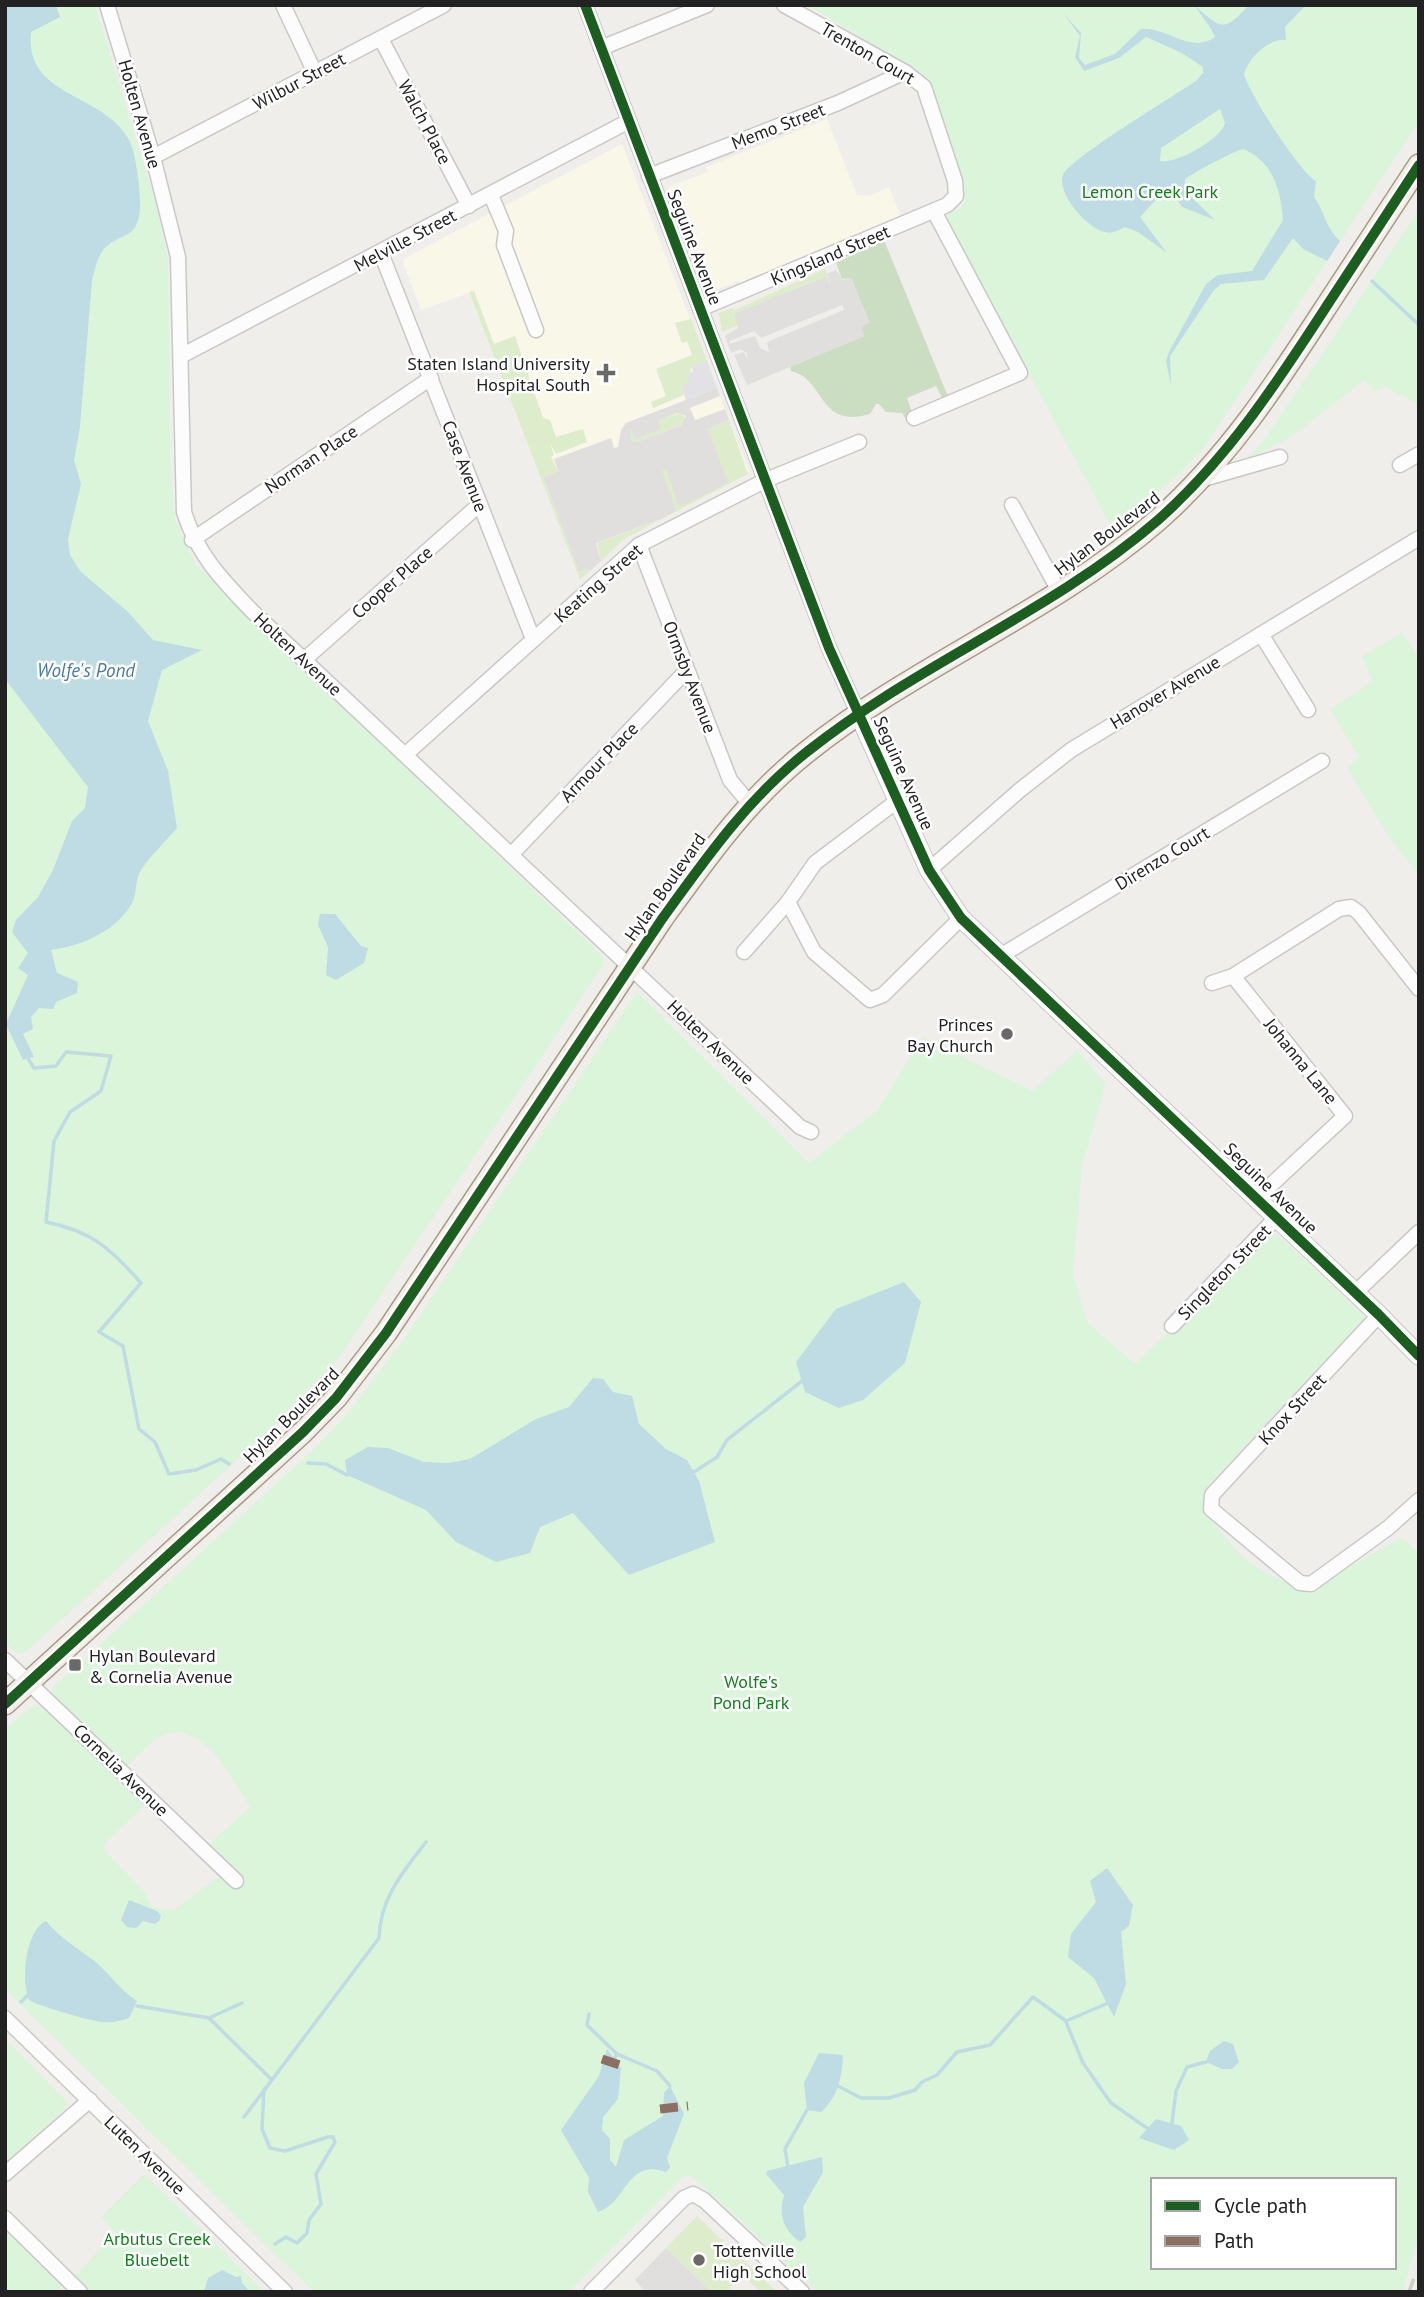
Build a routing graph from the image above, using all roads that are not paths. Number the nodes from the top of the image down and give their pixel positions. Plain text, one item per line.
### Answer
1 (107, 5) edge
2 (283, 5) edge
3 (444, 5) edge
4 (585, 5) edge
5 (707, 5) edge
6 (784, 5) edge
7 (381, 38) junction
8 (601, 48) junction
9 (905, 72) junction
10 (316, 73) junction
11 (629, 121) junction
12 (153, 157) junction
13 (1419, 165) edge
14 (649, 176) junction
15 (491, 195) junction
16 (956, 195) joint
17 (469, 206) junction
18 (934, 211) junction
19 (382, 253) junction
20 (700, 309) junction
21 (536, 330) dead end
22 (181, 356) junction
23 (430, 378) junction
24 (914, 418) dead end
25 (859, 442) dead end
26 (1419, 454) edge
27 (1280, 457) dead end
28 (1400, 465) dead end
29 (766, 480) junction
30 (1199, 481) junction
31 (480, 504) junction
32 (1013, 505) dead end
33 (1419, 538) edge
34 (192, 540) junction
35 (639, 545) junction
36 (1059, 591) junction
37 (1261, 634) junction
38 (533, 639) junction
39 (304, 659) junction
40 (687, 670) junction
41 (1308, 710) dead end
42 (859, 715) junction
43 (406, 754) junction
44 (1322, 761) dead end
45 (897, 801) junction
46 (750, 804) junction
47 (511, 855) junction
48 (929, 870) junction
49 (788, 902) junction
50 (961, 918) junction
51 (744, 952) dead end
52 (1002, 955) junction
53 (631, 967) junction
54 (1233, 976) junction
55 (1212, 983) dead end
56 (1419, 989) edge
57 (811, 1132) dead end
58 (1256, 1199) junction
59 (1276, 1218) junction
60 (1419, 1232) edge
61 (1355, 1293) junction
62 (1379, 1315) junction
63 (1171, 1326) dead end
64 (1419, 1356) edge
65 (1419, 1500) edge
66 (5, 1660) edge
67 (29, 1682) junction
68 (5, 1704) edge
69 (236, 1881) dead end
70 (5, 2018) edge
71 (90, 2100) junction
72 (5, 2174) edge
73 (5, 2218) edge
74 (80, 2292) edge
75 (285, 2292) edge
76 (591, 2292) edge
77 (802, 2292) edge

1 - 12 street, Holten Avenue
2 - 10 street
3 - 7 street, Wilbur Street
4 - 8 street, Seguine Avenue
5 - 8 street
6 - 9 street, Trenton Court
7 - 10 street, Wilbur Street
7 - 17 street, Walch Place
8 - 11 street, Seguine Avenue
9 - 14 street, Memo Street
9 - 16 street, Trenton Court
10 - 12 street, Wilbur Street
11 - 14 street, Seguine Avenue
11 - 15 street, Melville Street
12 - 22 street, Holten Avenue
13 - 30 main road, Hylan Boulevard
14 - 20 street, Seguine Avenue
15 - 17 street, Melville Street
15 - 21 street
16 - 18 street, Kingsland Street
17 - 19 street, Melville Street
18 - 20 street, Kingsland Street
18 - 24 street
19 - 22 street, Melville Street
19 - 23 street, Case Avenue
20 - 29 street, Seguine Avenue
22 - 34 street, Holten Avenue
23 - 31 street, Case Avenue
23 - 34 street, Norman Place
25 - 29 street, Keating Street
26 - 28 street
27 - 30 street
29 - 35 street, Keating Street
29 - 42 street, Seguine Avenue
30 - 36 main road, Hylan Boulevard
31 - 38 street, Case Avenue
31 - 39 street, Cooper Place
32 - 36 street
33 - 37 street, Hanover Avenue
34 - 39 street, Holten Avenue
35 - 38 street, Keating Street
35 - 40 street, Ormsby Avenue
36 - 42 main road, Hylan Boulevard
37 - 41 street
37 - 48 street, Hanover Avenue
38 - 43 street, Keating Street
39 - 43 street, Holten Avenue
40 - 46 street, Ormsby Avenue
40 - 47 street, Armour Place
42 - 45 street, Seguine Avenue
42 - 46 main road, Hylan Boulevard
43 - 47 street, Holten Avenue
44 - 52 street, Direnzo Court
45 - 48 street, Seguine Avenue
45 - 49 street
46 - 53 main road, Hylan Boulevard
47 - 53 street, Holten Avenue
48 - 50 street, Seguine Avenue
49 - 50 street
49 - 51 street
50 - 52 street, Seguine Avenue
52 - 58 street, Seguine Avenue
53 - 57 street, Holten Avenue
53 - 67 main road, Hylan Boulevard
54 - 55 street
54 - 56 street
54 - 58 street, Johanna Lane
58 - 59 street, Seguine Avenue
59 - 61 street, Seguine Avenue
59 - 63 street, Singleton Street
60 - 61 street
61 - 62 street, Seguine Avenue
62 - 64 street, Seguine Avenue
62 - 65 street, Knox Street
66 - 67 street, Cornelia Avenue
67 - 68 main road, Hylan Boulevard
67 - 69 street, Cornelia Avenue
70 - 71 street, Luten Avenue
71 - 72 street
71 - 75 street, Luten Avenue
73 - 74 street
76 - 77 street

